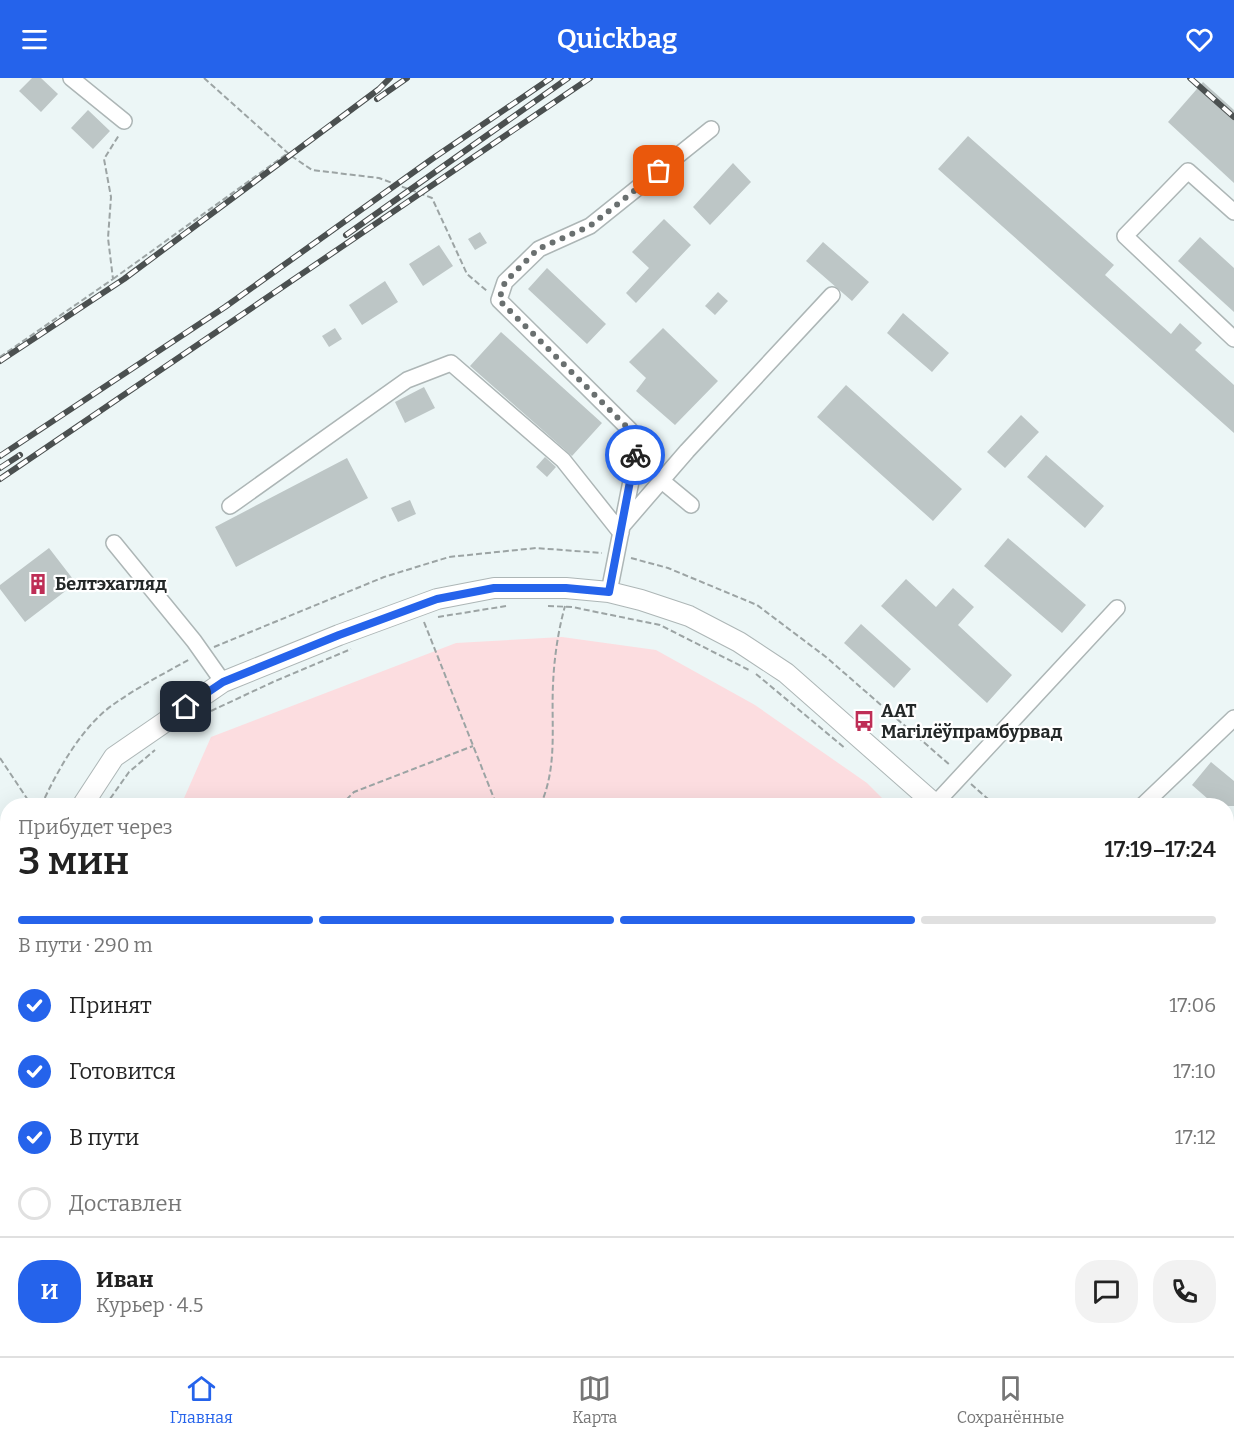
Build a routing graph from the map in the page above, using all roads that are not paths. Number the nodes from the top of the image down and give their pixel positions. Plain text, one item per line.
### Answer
1 (71, 78) edge
2 (124, 122) road end
3 (711, 129) dead end
4 (1234, 212) edge
5 (832, 295) dead end
6 (1234, 339) edge
7 (662, 481) junction
8 (691, 505) dead end
9 (230, 506) dead end
10 (622, 529) junction
11 (114, 543) dead end
12 (609, 592) junction
13 (1116, 608) dead end
14 (223, 682) junction
15 (1234, 718) edge
16 (87, 798) edge
17 (928, 798) edge
18 (942, 798) edge
19 (1150, 798) edge

1 - 2 street
3 - 10 street
4 - 6 street
5 - 7 street
7 - 8 street
7 - 10 street
9 - 10 street
10 - 12 street
11 - 14 street
12 - 14 main road
12 - 17 main road
13 - 18 street
14 - 16 main road
15 - 19 street

